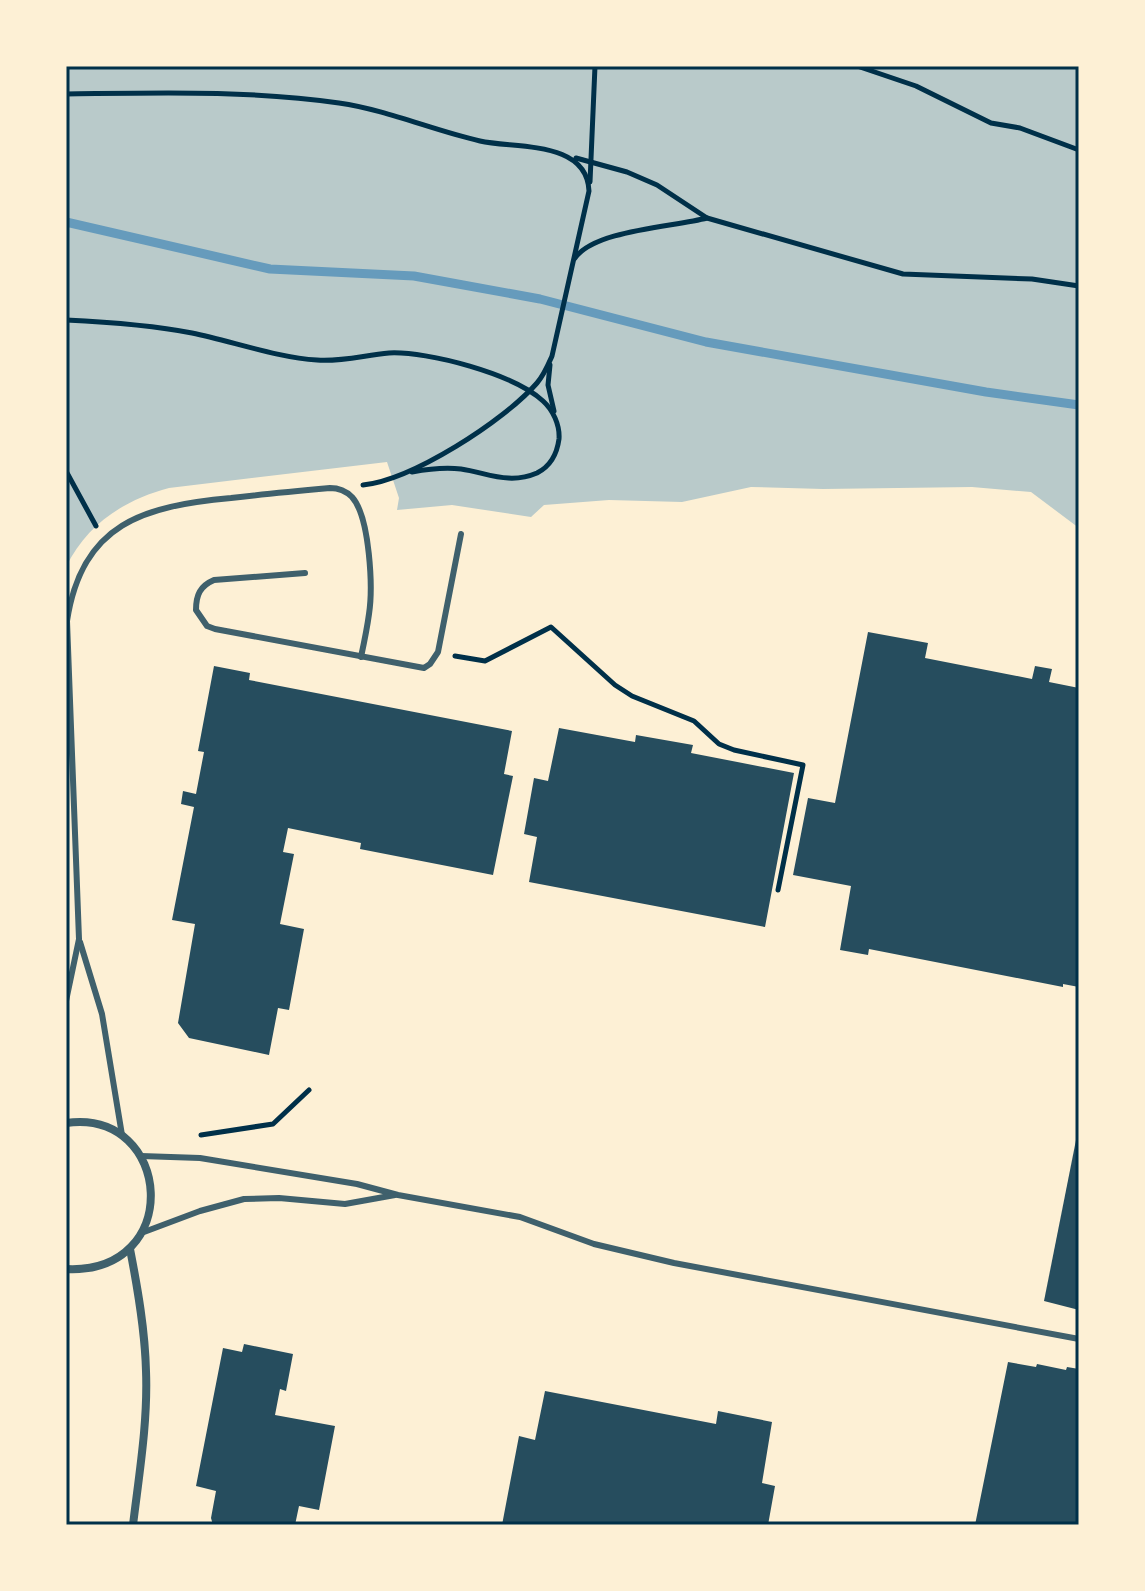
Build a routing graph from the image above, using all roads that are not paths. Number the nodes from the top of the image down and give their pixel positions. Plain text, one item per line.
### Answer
1 (461, 534) dead end
2 (305, 573) dead end
3 (361, 657) junction
4 (79, 939) junction
5 (66, 1001) edge
6 (66, 1123) edge
7 (122, 1135) junction
8 (141, 1156) junction
9 (398, 1195) junction
10 (144, 1232) junction
11 (130, 1249) junction
12 (66, 1269) edge
13 (1079, 1339) edge
14 (133, 1525) edge

1 - 3 lane
2 - 3 lane
3 - 4 lane
4 - 5 lane
4 - 7 lane
6 - 7 street
7 - 8 street
8 - 9 lane
8 - 10 street
9 - 10 lane
9 - 13 lane
10 - 11 street
11 - 12 street
11 - 14 street

